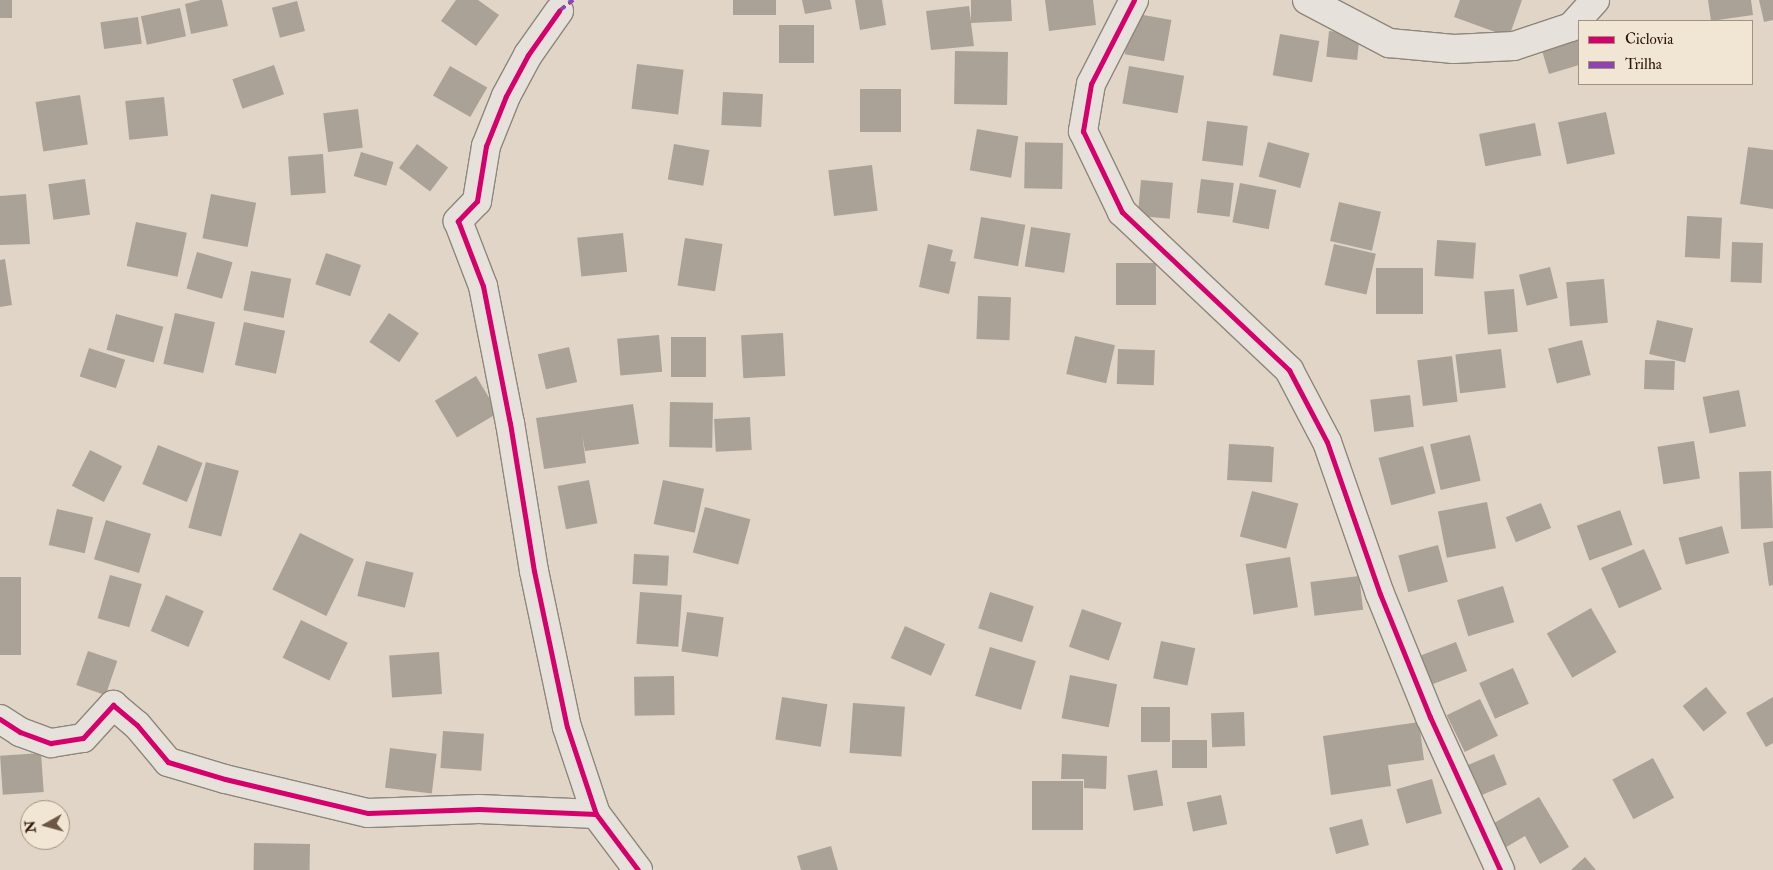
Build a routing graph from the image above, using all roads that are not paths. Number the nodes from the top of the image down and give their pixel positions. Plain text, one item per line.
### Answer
1 (1134, 0) edge
2 (1307, 0) edge
3 (1595, 0) edge
4 (558, 11) dead end
5 (0, 719) edge
6 (596, 814) junction
7 (638, 870) edge
8 (1500, 870) edge

1 - 8 street
2 - 3 street
4 - 6 street
5 - 6 street
6 - 7 street

